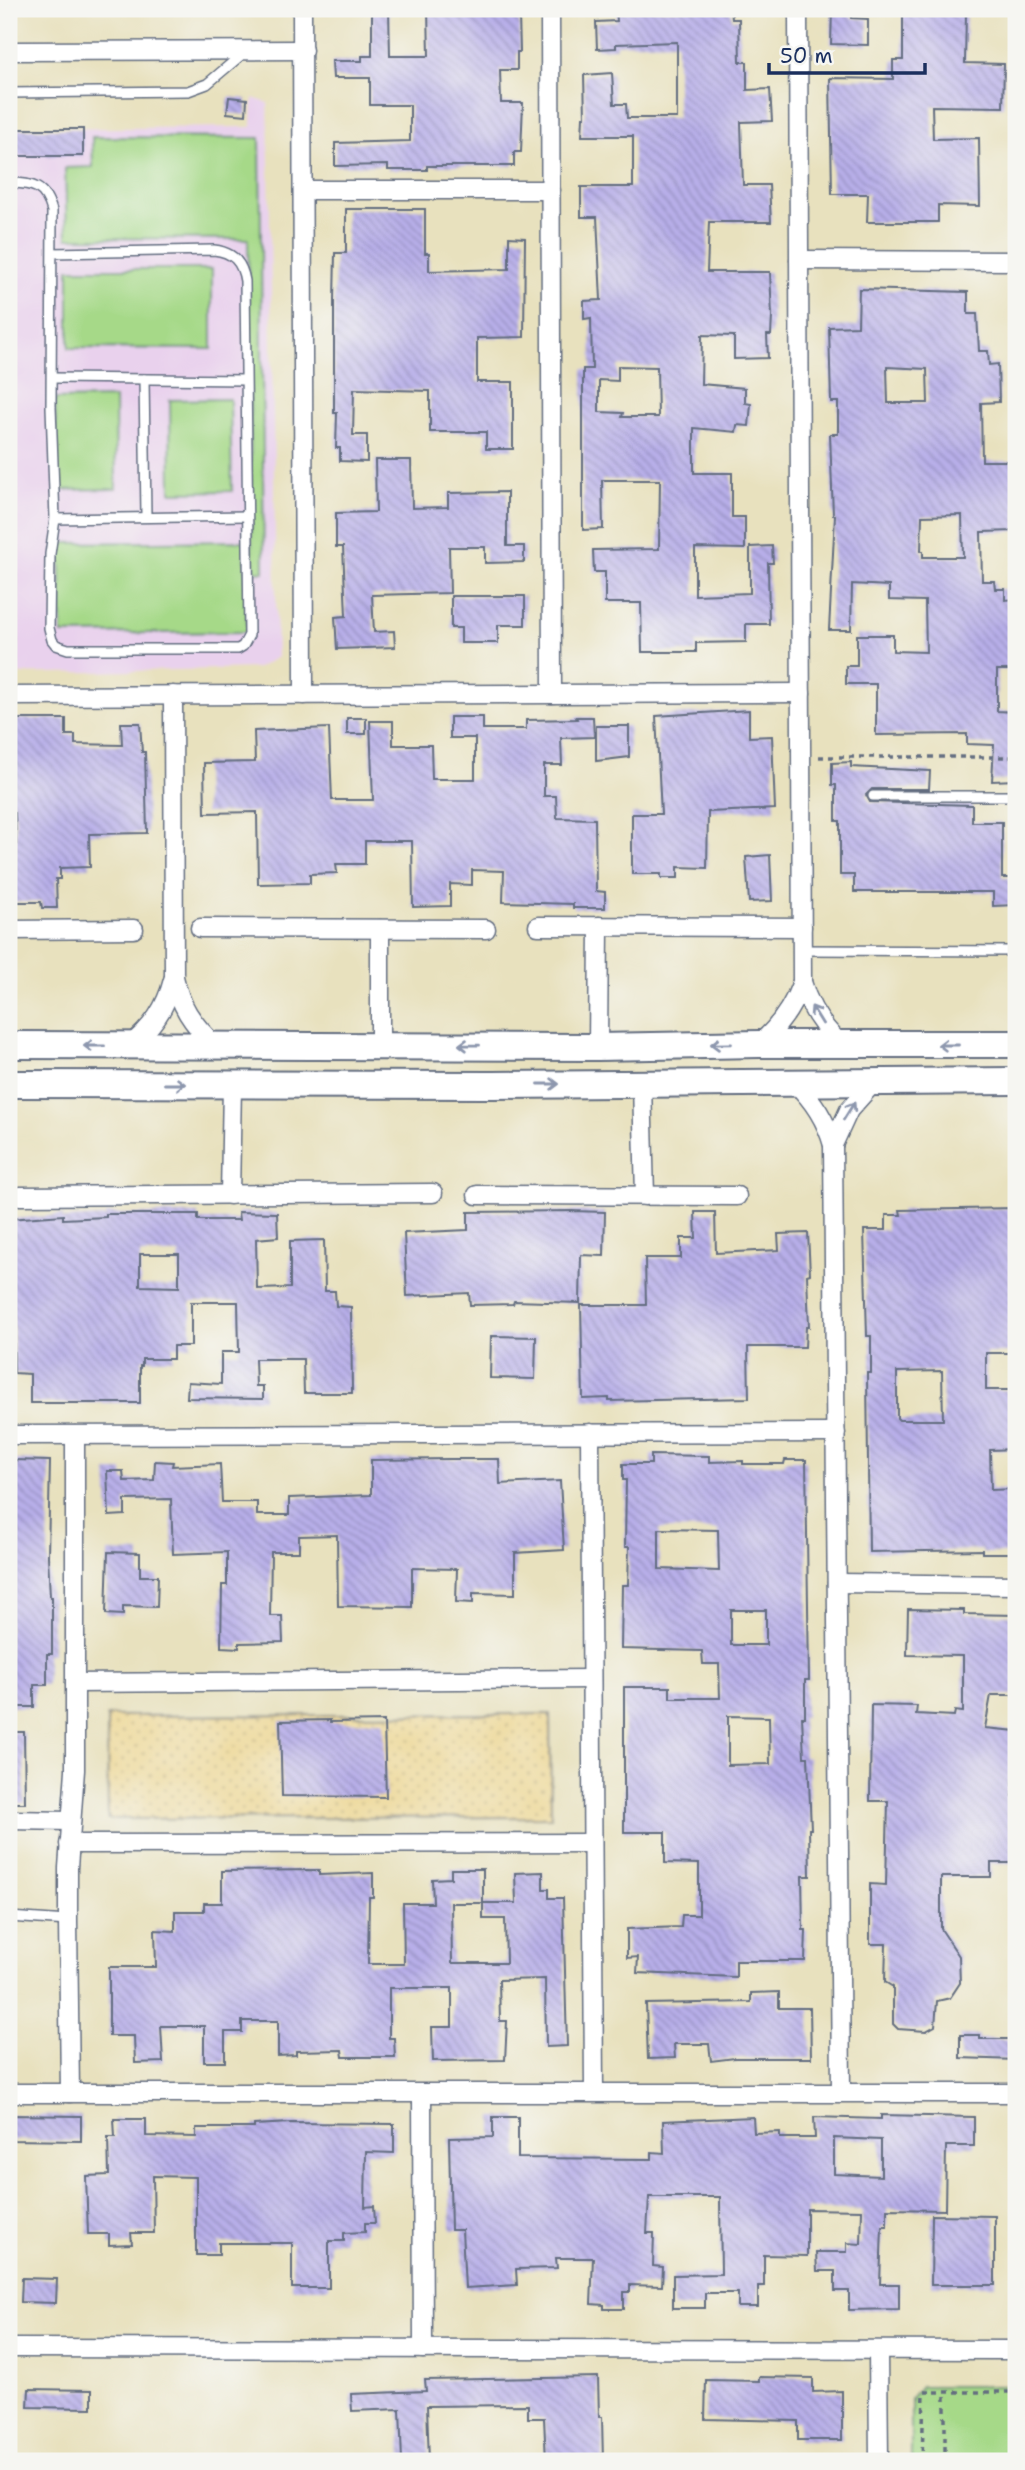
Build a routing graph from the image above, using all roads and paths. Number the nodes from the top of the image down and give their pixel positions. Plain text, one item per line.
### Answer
1 (302, 9) edge
2 (550, 9) edge
3 (798, 9) edge
4 (303, 50) junction
5 (9, 51) edge
6 (246, 51) junction
7 (9, 93) edge
8 (9, 183) edge
9 (303, 190) junction
10 (551, 190) junction
11 (52, 253) junction
12 (799, 260) junction
13 (1016, 261) edge
14 (53, 378) junction
15 (144, 379) junction
16 (245, 380) junction
17 (146, 516) junction
18 (247, 516) junction
19 (55, 519) junction
20 (801, 693) junction
21 (552, 694) junction
22 (173, 695) junction
23 (304, 695) junction
24 (9, 696) edge
25 (801, 757) junction
26 (1016, 757) edge
27 (873, 796) dead end
28 (1016, 796) edge
29 (538, 926) dead end
30 (599, 926) junction
31 (802, 927) junction
32 (200, 928) dead end
33 (134, 929) dead end
34 (380, 929) junction
35 (486, 929) dead end
36 (9, 930) edge
37 (802, 950) junction
38 (1016, 951) edge
39 (174, 977) junction
40 (802, 982) junction
41 (1010, 1041) edge
42 (214, 1044) junction
43 (380, 1044) junction
44 (759, 1044) junction
45 (841, 1044) junction
46 (9, 1045) edge
47 (130, 1046) junction
48 (598, 1047) junction
49 (1016, 1081) edge
50 (874, 1082) junction
51 (795, 1083) junction
52 (642, 1084) junction
53 (232, 1085) junction
54 (493, 1085) junction
55 (11, 1086) edge
56 (833, 1145) junction
57 (433, 1193) dead end
58 (230, 1195) junction
59 (477, 1195) dead end
60 (20, 1196) dead end
61 (645, 1196) junction
62 (737, 1196) dead end
63 (590, 1433) junction
64 (836, 1433) junction
65 (9, 1435) edge
66 (75, 1435) junction
67 (837, 1583) junction
68 (1016, 1586) edge
69 (591, 1679) junction
70 (75, 1683) junction
71 (9, 1820) edge
72 (71, 1821) junction
73 (592, 1843) junction
74 (69, 1844) junction
75 (9, 1917) edge
76 (68, 1921) junction
77 (841, 2091) junction
78 (594, 2092) junction
79 (9, 2093) edge
80 (70, 2093) junction
81 (1016, 2093) edge
82 (422, 2094) junction
83 (9, 2348) edge
84 (423, 2350) junction
85 (1016, 2350) edge
86 (878, 2351) junction
87 (945, 2392) junction
88 (1016, 2392) edge
89 (878, 2461) edge
90 (922, 2461) edge
91 (945, 2461) edge

1 - 4 street
2 - 10 street
3 - 12 street
4 - 6 street
4 - 9 street
5 - 6 street
6 - 7 lane
8 - 11 lane
9 - 10 street
9 - 23 street
10 - 21 street
11 - 14 lane
11 - 16 lane
12 - 13 street
12 - 20 street
14 - 15 lane
14 - 19 lane
15 - 16 lane
15 - 17 lane
16 - 18 lane
17 - 18 lane
17 - 19 lane
18 - 19 lane
20 - 21 street
20 - 25 street
21 - 23 street
22 - 23 street
22 - 24 street
22 - 39 street
25 - 26 path
25 - 31 street
27 - 28 lane
29 - 30 street
30 - 31 street
30 - 48 street
31 - 37 street
32 - 34 street
33 - 36 street
34 - 35 street
34 - 43 street
37 - 38 lane
37 - 40 street
39 - 42 street
39 - 47 street
40 - 44 street
45 -> 40 street
41 -> 45 main road
42 - 43 main road
42 - 47 main road
48 -> 43 main road
44 - 45 main road
44 -> 48 main road
47 -> 46 main road
48 - 54 main road
49 - 50 main road
50 - 51 main road
56 -> 50 street
51 - 52 main road
51 - 56 street
54 -> 52 main road
52 - 61 street
53 - 54 main road
55 -> 53 main road
53 - 58 street
56 - 64 street
57 - 58 street
58 - 60 street
59 - 61 street
61 - 62 street
63 - 64 street
63 - 66 street
63 - 69 street
64 - 67 street
65 - 66 street
66 - 70 street
67 - 68 street
67 - 77 street
69 - 70 street
69 - 73 street
70 - 72 street
71 - 72 street
72 - 74 street
73 - 74 street
73 - 78 street
74 - 76 street
75 - 76 lane
76 - 80 street
77 - 78 street
77 - 81 street
78 - 82 street
79 - 80 street
80 - 82 street
82 - 84 street
83 - 84 street
84 - 86 street
85 - 86 street
86 - 89 street
87 - 88 path
87 - 90 path
87 - 91 path

